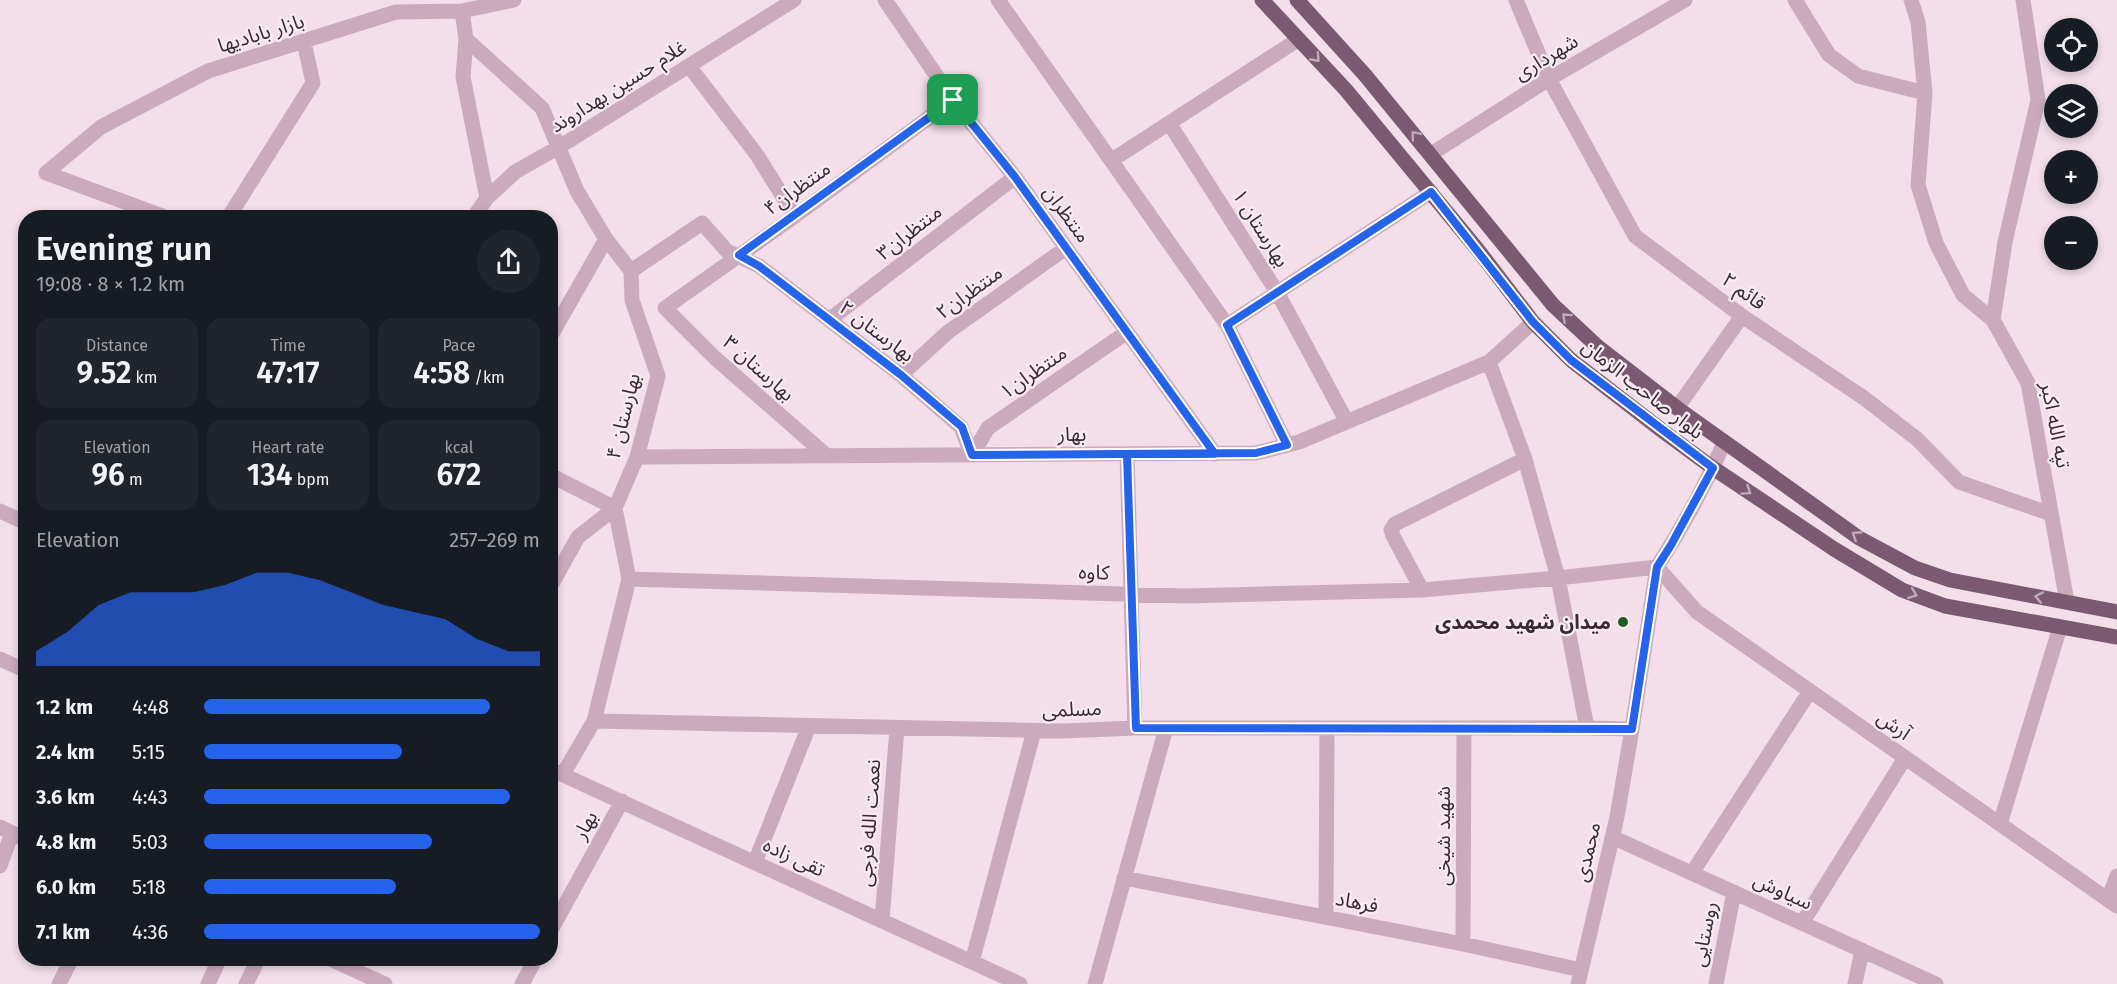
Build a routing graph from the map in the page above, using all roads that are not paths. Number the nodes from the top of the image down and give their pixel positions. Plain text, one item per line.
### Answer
1 (514, 0) edge
2 (794, 0) edge
3 (885, 0) edge
4 (998, 0) edge
5 (1262, 0) edge
6 (1297, 0) edge
7 (1516, 0) edge
8 (1684, 0) edge
9 (1795, 0) edge
10 (1911, 0) edge
11 (2024, 0) edge
12 (462, 11) junction
13 (466, 39) junction
14 (1299, 39) junction
15 (304, 42) junction
16 (689, 66) junction
17 (1549, 79) junction
18 (1925, 93) junction
19 (953, 100) junction
20 (1169, 123) junction
21 (560, 147) junction
22 (1431, 154) junction
23 (1112, 160) junction
24 (1015, 177) junction
25 (1431, 192) junction
26 (487, 198) junction
27 (146, 210) edge
28 (233, 210) edge
29 (479, 210) edge
30 (795, 216) junction
31 (606, 239) junction
32 (1066, 248) junction
33 (739, 255) junction
34 (631, 271) junction
35 (1277, 292) junction
36 (665, 308) joint
37 (1742, 316) junction
38 (829, 320) junction
39 (1993, 320) junction
40 (1533, 322) junction
41 (558, 323) edge
42 (1227, 325) junction
43 (1126, 332) junction
44 (1489, 362) junction
45 (901, 375) junction
46 (1677, 408) junction
47 (1347, 422) junction
48 (1724, 443) junction
49 (1287, 445) junction
50 (1127, 454) junction
51 (1215, 454) junction
52 (972, 455) junction
53 (826, 456) junction
54 (637, 457) junction
55 (1526, 459) junction
56 (1713, 468) junction
57 (558, 479) edge
58 (615, 508) junction
59 (0, 511) edge
60 (2052, 514) junction
61 (18, 519) edge
62 (1657, 567) junction
63 (558, 573) edge
64 (1558, 578) junction
65 (629, 579) junction
66 (1422, 590) junction
67 (1131, 594) junction
68 (2067, 602) junction
69 (2117, 612) edge
70 (2060, 627) junction
71 (2117, 637) edge
72 (0, 659) edge
73 (18, 664) edge
74 (1810, 692) junction
75 (594, 722) junction
76 (809, 726) junction
77 (897, 728) junction
78 (1136, 728) junction
79 (1166, 728) junction
80 (1327, 728) junction
81 (1464, 728) junction
82 (1587, 728) junction
83 (1632, 729) junction
84 (1034, 731) junction
85 (1905, 758) junction
86 (558, 768) edge
87 (558, 772) edge
88 (622, 801) junction
89 (2000, 824) junction
90 (12, 834) edge
91 (1612, 837) junction
92 (754, 862) junction
93 (0, 866) edge
94 (1692, 873) junction
95 (2117, 876) edge
96 (1125, 878) junction
97 (1734, 892) junction
98 (2112, 903) edge
99 (558, 915) edge
100 (1326, 917) junction
101 (882, 921) junction
102 (1802, 923) junction
103 (1463, 944) junction
104 (1862, 950) junction
105 (972, 962) junction
106 (68, 966) edge
107 (216, 966) edge
108 (255, 966) edge
109 (346, 966) edge
110 (532, 966) edge
111 (1579, 977) edge
112 (58, 984) edge
113 (208, 984) edge
114 (246, 984) edge
115 (385, 984) edge
116 (522, 984) edge
117 (1020, 984) edge
118 (1095, 984) edge
119 (1716, 984) edge
120 (1855, 984) edge
121 (1936, 984) edge

1 - 12 street, بازار بابادیها
2 - 16 street, غلام حسین بهداروند
3 - 19 street, منتظران
4 - 23 street
5 - 14 main road, بلوار صاحب الزمان
22 -> 6 main road, بلوار صاحب الزمان
7 - 17 street, قائم ۲
8 - 17 street, شهرداری
9 - 18 street
10 - 18 street, تپه الله اکبر
11 - 39 street
12 - 13 street
12 - 15 street, بازار بابادیها
13 - 21 street
13 - 26 street
14 - 20 street
14 -> 25 main road, بلوار صاحب الزمان
15 - 27 street, بازار بابادیها
15 - 28 street
16 - 21 street, غلام حسین بهداروند
16 - 30 street
17 - 22 street, شهرداری
17 - 37 street, قائم ۲
18 - 39 street, تپه الله اکبر
19 - 24 street, منتظران
19 - 30 street, منتظران۴
20 - 23 street
20 - 35 street, بهارستان ۱
21 - 26 street, غلام حسین بهداروند
21 - 31 street
46 -> 22 main road, بلوار صاحب الزمان
23 - 42 street
24 - 32 street, منتظران
24 - 38 street, منتظران۳
25 - 35 street
25 - 40 main road, بلوار صاحب الزمان
26 - 29 street, غلام حسین بهداروند
30 - 33 street, منتظران۴
31 - 34 street
31 - 41 street
32 - 43 street, منتظران
32 - 45 street, منتظران۲
33 - 34 street, بهارستان ۲
33 - 36 street, منتظران۴
33 - 38 street, بهارستان ۲
34 - 54 street, بهارستان ۴
35 - 42 street
35 - 47 street, بهارستان ۱
36 - 53 street, بهارستان ۳
37 - 46 street
37 - 60 street, قائم ۲
38 - 45 street, بهارستان ۲
39 - 60 street, تپه الله اکبر
40 - 44 street, بهار
40 - 56 main road, بلوار صاحب الزمان
42 - 49 street
43 - 51 street, منتظران
43 - 52 street, منتظران۱
44 - 47 street, بهار
44 - 55 street
45 - 52 street, بهارستان ۲
46 - 48 main road, بلوار صاحب الزمان
47 - 49 street, بهار
48 - 56 street
68 -> 48 main road, بلوار صاحب الزمان
49 - 51 street, بهار
50 - 51 street, بهار
50 - 52 street, بهار
50 - 67 street
52 - 53 street, بهار
53 - 54 street, بهار
54 - 58 street, بهارستان ۴
55 - 64 street
55 - 66 street
56 - 62 street
56 -> 70 main road, بلوار صاحب الزمان
57 - 58 street
58 - 63 street
58 - 65 street
59 - 61 street
60 - 68 street, تپه الله اکبر
62 - 64 street, کاوه
62 - 74 street, آرش
62 - 83 street, محمدی
64 - 66 street, کاوه
64 - 82 street
65 - 67 street, کاوه
65 - 75 street
66 - 67 street, کاوه
67 - 78 street
68 - 69 main road, بلوار صاحب الزمان
70 - 71 main road, بلوار صاحب الزمان
70 - 89 street
72 - 73 street
74 - 85 street, آرش
74 - 94 street
75 - 76 street, مسلمی
75 - 86 street
76 - 77 street, مسلمی
76 - 92 street
77 - 84 street, مسلمی
77 - 101 street, نعمت الله فرجی
78 - 79 street, مسلمی
78 - 84 street, مسلمی
79 - 80 street, مسلمی
79 - 96 street
80 - 81 street, مسلمی
80 - 100 street
81 - 82 street, مسلمی
81 - 103 street, شهید شیخی
82 - 83 street, مسلمی
83 - 91 street, محمدی
84 - 105 street
85 - 89 street, آرش
85 - 102 street
87 - 88 street, تقی زاده
88 - 92 street, تقی زاده
88 - 99 street, بهار
89 - 98 street, آرش
90 - 93 street
91 - 94 street, سیاوش
91 - 111 street, محمدی
92 - 101 street, تقی زاده
94 - 97 street, سیاوش
95 - 98 street
96 - 100 street, فرهاد
96 - 118 street
97 - 102 street, سیاوش
97 - 119 street, روستایی
100 - 103 street, فرهاد
101 - 105 street, تقی زاده
102 - 104 street, سیاوش
103 - 111 street, فرهاد
104 - 120 street
104 - 121 street, سیاوش
105 - 117 street, تقی زاده
106 - 112 street
107 - 113 street
108 - 114 street
109 - 115 street
110 - 116 street

